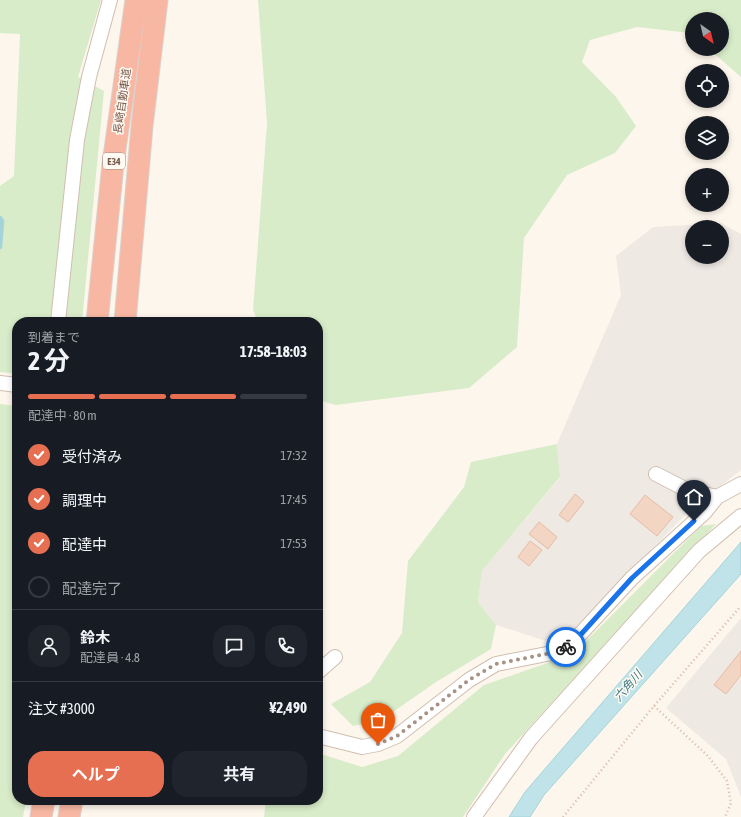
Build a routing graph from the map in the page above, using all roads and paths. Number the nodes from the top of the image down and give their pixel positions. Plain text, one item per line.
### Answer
1 (110, 0) edge
2 (136, 0) edge
3 (157, 0) edge
4 (59, 317) edge
5 (98, 317) edge
6 (125, 317) edge
7 (0, 383) edge
8 (12, 384) edge
9 (656, 474) dead end
10 (741, 484) edge
11 (718, 497) junction
12 (741, 516) edge
13 (741, 606) edge
14 (335, 657) dead end
15 (323, 668) edge
16 (654, 706) junction
17 (323, 737) edge
18 (43, 805) edge
19 (71, 805) edge
20 (41, 817) edge
21 (69, 817) edge
22 (474, 817) edge
23 (563, 817) edge
24 (725, 817) edge

1 - 4 street
2 - 5 highway, 長崎自動車道 / E34
3 - 6 highway, 長崎自動車道 / E34
7 - 8 street
9 - 11 street
10 - 11 street
11 - 17 street
12 - 22 street
13 - 16 path
14 - 15 street
16 - 23 path
16 - 24 path
18 - 20 highway
19 - 21 highway

